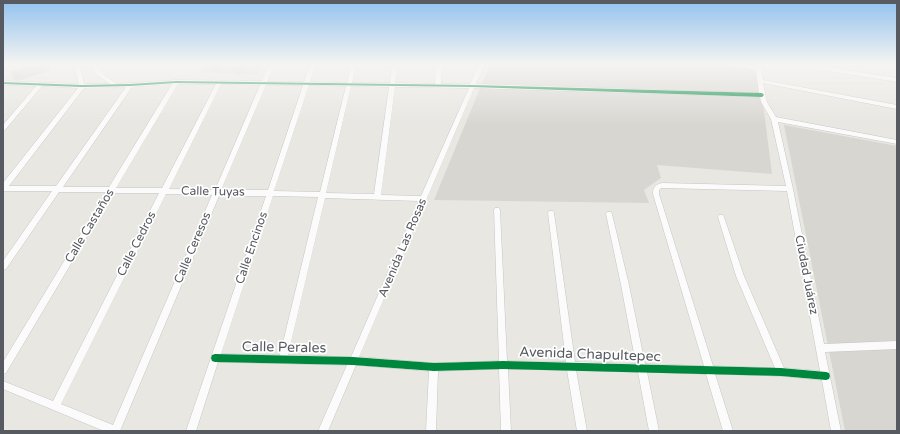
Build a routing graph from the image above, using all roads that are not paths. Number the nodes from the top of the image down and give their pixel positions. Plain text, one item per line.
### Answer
1 (41, 84) edge
2 (46, 84) edge
3 (141, 84) edge
4 (175, 84) edge
5 (218, 84) edge
6 (264, 84) edge
7 (306, 84) edge
8 (350, 84) edge
9 (361, 84) edge
10 (760, 84) edge
11 (777, 84) edge
12 (117, 85) joint
13 (130, 85) junction
14 (392, 85) junction
15 (82, 86) junction
16 (438, 86) joint
17 (473, 86) junction
18 (762, 95) junction
19 (897, 107) edge
20 (774, 119) junction
21 (3, 129) edge
22 (897, 142) edge
23 (3, 188) edge
24 (56, 189) junction
25 (790, 189) junction
26 (111, 190) junction
27 (165, 191) junction
28 (217, 193) junction
29 (271, 193) junction
30 (324, 195) junction
31 (377, 197) junction
32 (424, 199) junction
33 (497, 210) dead end
34 (551, 213) dead end
35 (609, 214) dead end
36 (721, 217) dead end
37 (3, 267) edge
38 (897, 345) edge
39 (821, 348) junction
40 (215, 358) junction
41 (283, 359) junction
42 (353, 361) junction
43 (503, 364) junction
44 (571, 366) junction
45 (434, 367) junction
46 (643, 369) junction
47 (3, 370) edge
48 (711, 371) junction
49 (781, 372) junction
50 (826, 376) junction
51 (3, 385) edge
52 (55, 406) junction
53 (115, 431) edge
54 (191, 431) edge
55 (323, 431) edge
56 (431, 431) edge
57 (506, 431) edge
58 (582, 431) edge
59 (654, 431) edge
60 (728, 431) edge
61 (836, 431) edge

1 - 21 street
2 - 15 street
3 - 13 street
4 - 26 street, Calle Castaños
5 - 27 street, Calle Cedros
6 - 28 street, Calle Ceresos
7 - 29 street, Calle Encinos
8 - 30 street
9 - 14 street
10 - 18 street, Ciudad Juárez
11 - 19 street
12 - 13 street
12 - 15 street
13 - 24 street
14 - 16 street
14 - 31 street
15 - 23 street
16 - 17 street
17 - 18 street
17 - 32 street, Avenida Las Rosas
18 - 20 street, Ciudad Juárez
20 - 22 street
20 - 25 street, Ciudad Juárez
23 - 24 street, Calle Tuyas
24 - 26 street, Calle Tuyas
24 - 37 street
25 - 39 street, Ciudad Juárez
25 - 48 street
26 - 27 street, Calle Tuyas
26 - 47 street, Calle Castaños
27 - 28 street, Calle Tuyas
27 - 52 street, Calle Cedros
28 - 29 street, Calle Tuyas
28 - 53 street, Calle Ceresos
29 - 30 street, Calle Tuyas
29 - 40 street, Calle Encinos
30 - 31 street, Calle Tuyas
30 - 41 street
31 - 32 street, Calle Tuyas
32 - 42 street, Avenida Las Rosas
33 - 43 street
34 - 44 street
35 - 46 street
36 - 49 street
38 - 39 street
39 - 50 street, Ciudad Juárez
40 - 41 street, Calle Perales
40 - 54 street, Calle Encinos
41 - 42 street, Calle Perales
42 - 45 street, Avenida Chapultepec
42 - 55 street, Avenida Las Rosas
43 - 44 street, Avenida Chapultepec
43 - 45 street, Avenida Chapultepec
43 - 57 street
44 - 46 street, Avenida Chapultepec
44 - 58 street
45 - 56 street
46 - 48 street, Avenida Chapultepec
46 - 59 street
48 - 49 street, Avenida Chapultepec
48 - 60 street
49 - 50 street, Avenida Chapultepec
50 - 61 street, Ciudad Juárez
51 - 52 street
52 - 53 street

